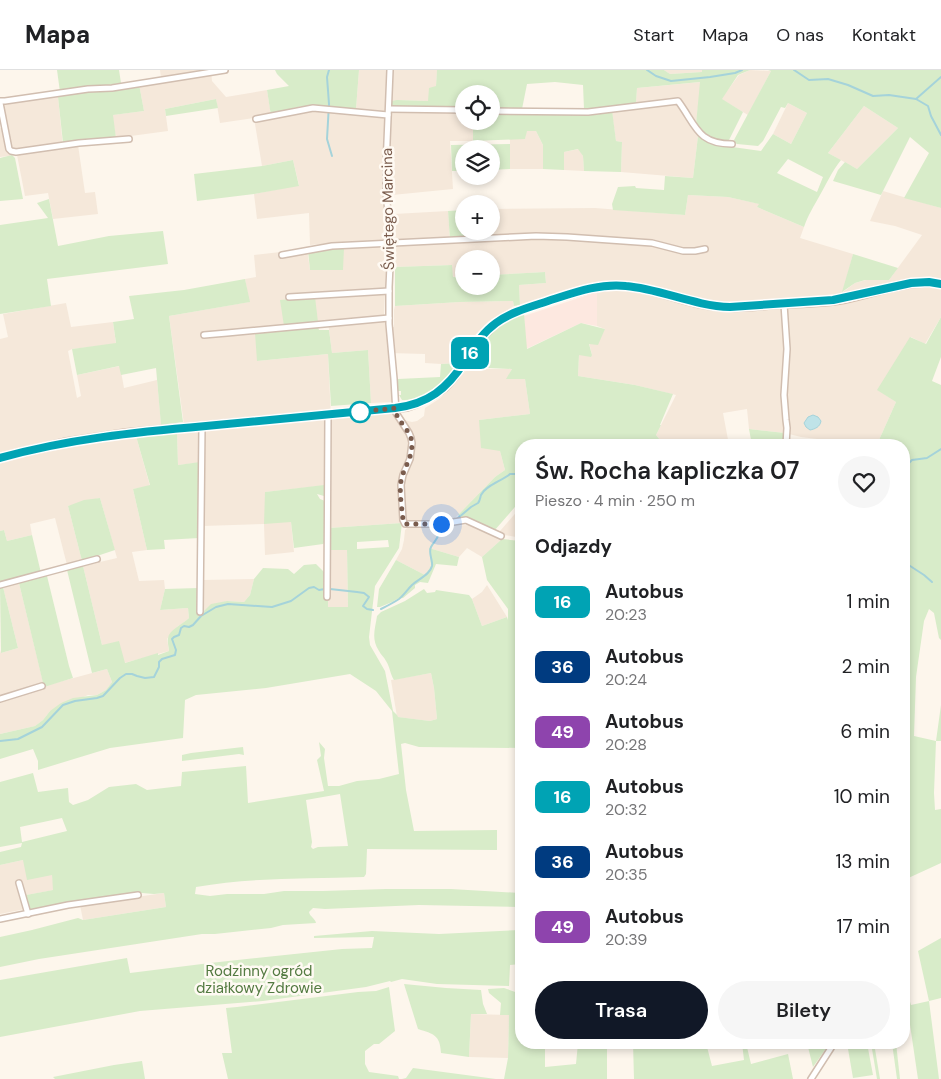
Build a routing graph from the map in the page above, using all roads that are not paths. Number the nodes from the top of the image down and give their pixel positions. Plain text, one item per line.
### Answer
1 (225, 70) edge
2 (388, 70) edge
3 (0, 102) edge
4 (455, 110) edge
5 (500, 110) edge
6 (388, 112) junction
7 (256, 119) dead end
8 (129, 139) dead end
9 (732, 144) dead end
10 (391, 244) junction
11 (705, 249) dead end
12 (282, 255) dead end
13 (941, 284) edge
14 (389, 291) junction
15 (289, 297) dead end
16 (784, 304) junction
17 (389, 318) junction
18 (204, 334) dead end
19 (395, 408) junction
20 (328, 414) junction
21 (202, 426) junction
22 (786, 439) edge
23 (0, 458) edge
24 (501, 536) dead end
25 (97, 559) dead end
26 (0, 585) edge
27 (326, 597) dead end
28 (200, 612) dead end
29 (42, 686) dead end
30 (0, 699) edge
31 (19, 883) dead end
32 (138, 895) dead end
33 (28, 914) junction
34 (0, 919) edge
35 (830, 1049) edge
36 (811, 1079) edge

1 - 3 street
2 - 6 street, Świętego Marcina
3 - 8 street
4 - 6 street
5 - 9 street
6 - 7 street
6 - 10 street, Świętego Marcina
10 - 11 street
10 - 12 street
10 - 14 street, Świętego Marcina
13 - 16 street
14 - 15 street
14 - 17 street, Świętego Marcina
16 - 19 street
16 - 22 street
17 - 18 street
17 - 19 street, Świętego Marcina
19 - 20 street
19 - 24 street
20 - 21 street
20 - 27 street
21 - 23 street
21 - 28 street
25 - 26 street
29 - 30 street
31 - 33 street
32 - 33 street
33 - 34 street
35 - 36 street

